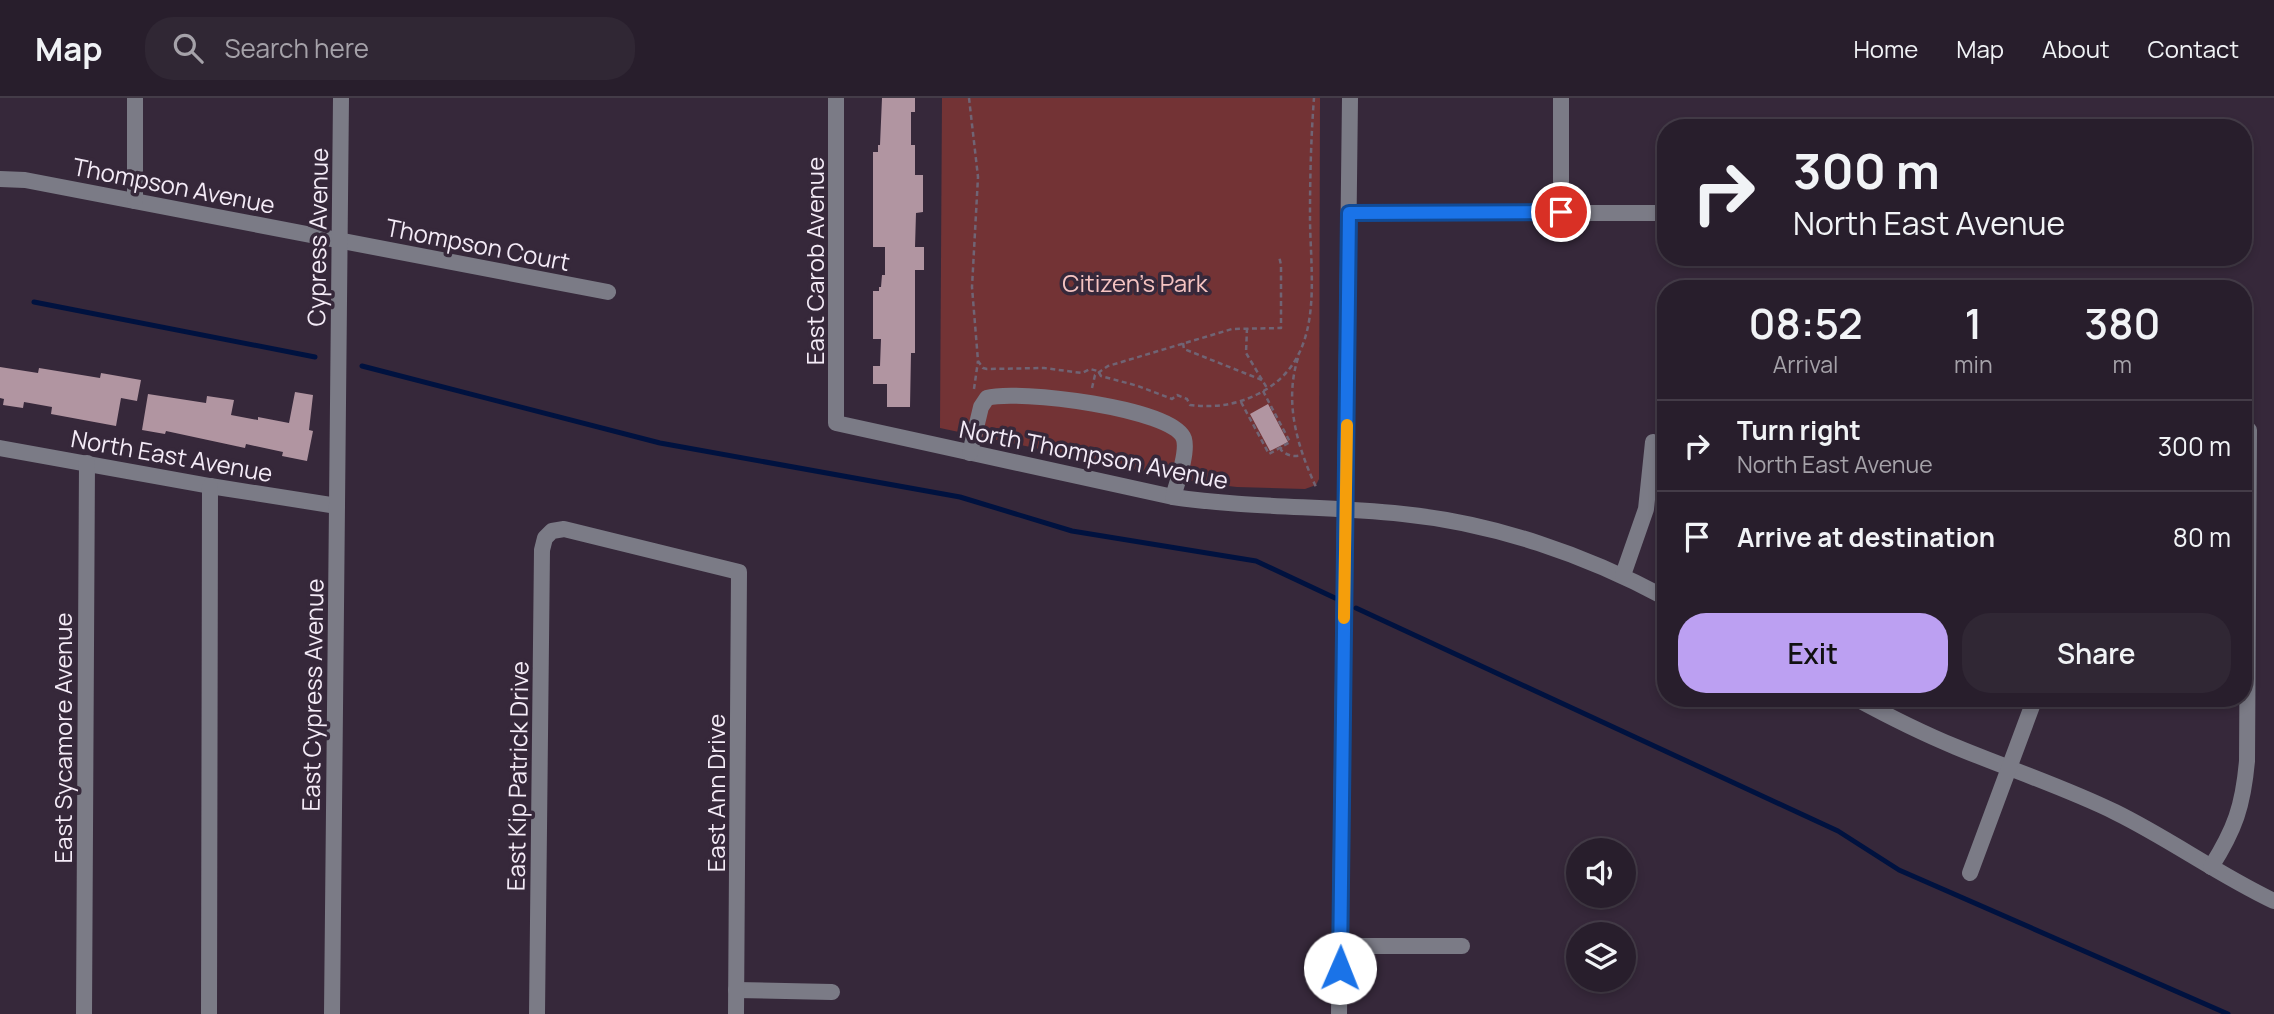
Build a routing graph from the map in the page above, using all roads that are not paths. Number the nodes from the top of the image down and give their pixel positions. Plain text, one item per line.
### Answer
1 (135, 98) edge
2 (341, 98) edge
3 (836, 98) edge
4 (1350, 98) edge
5 (1561, 98) edge
6 (0, 179) edge
7 (135, 201) junction
8 (1561, 212) junction
9 (1349, 213) junction
10 (1657, 213) edge
11 (339, 240) junction
12 (608, 292) dead end
13 (338, 376) joint
14 (836, 423) joint
15 (1653, 442) dead end
16 (0, 448) edge
17 (970, 453) junction
18 (87, 463) junction
19 (210, 486) junction
20 (1173, 497) junction
21 (337, 506) junction
22 (1346, 510) junction
23 (739, 572) joint
24 (1623, 575) junction
25 (1657, 593) edge
26 (1872, 707) edge
27 (2032, 707) edge
28 (2247, 707) edge
29 (2009, 768) junction
30 (2210, 867) junction
31 (1970, 873) dead end
32 (2274, 901) edge
33 (1340, 946) junction
34 (1462, 946) dead end
35 (736, 990) junction
36 (832, 992) dead end
37 (84, 1014) edge
38 (209, 1014) edge
39 (332, 1014) edge
40 (537, 1014) edge
41 (736, 1014) edge
42 (1339, 1014) edge

1 - 7 street
2 - 11 street, Cypress Avenue
3 - 14 street, East Carob Avenue
4 - 9 street
5 - 8 street
6 - 7 street, Thompson Avenue
7 - 11 street, Thompson Avenue
8 - 9 street
8 - 10 street
9 - 22 street
11 - 12 street, Thompson Court
11 - 13 street, Cypress Avenue
13 - 21 street, East Cypress Avenue
14 - 17 street, North Thompson Avenue
15 - 24 street
16 - 18 street, North East Avenue
17 - 20 street, North Thompson Avenue
17 - 20 street
18 - 19 street, North East Avenue
18 - 37 street, East Sycamore Avenue
19 - 21 street, North East Avenue
19 - 38 street
20 - 22 street, North Thompson Avenue
21 - 39 street, East Cypress Avenue
22 - 24 street, North Thompson Avenue
22 - 33 street
23 - 35 street, East Ann Drive
23 - 40 street, East Kip Patrick Drive
24 - 25 street, North Thompson Avenue
26 - 29 street
27 - 29 street
28 - 30 street
29 - 30 street
29 - 31 street
30 - 32 street
33 - 34 street
33 - 42 street
35 - 36 street
35 - 41 street, East Ann Drive

